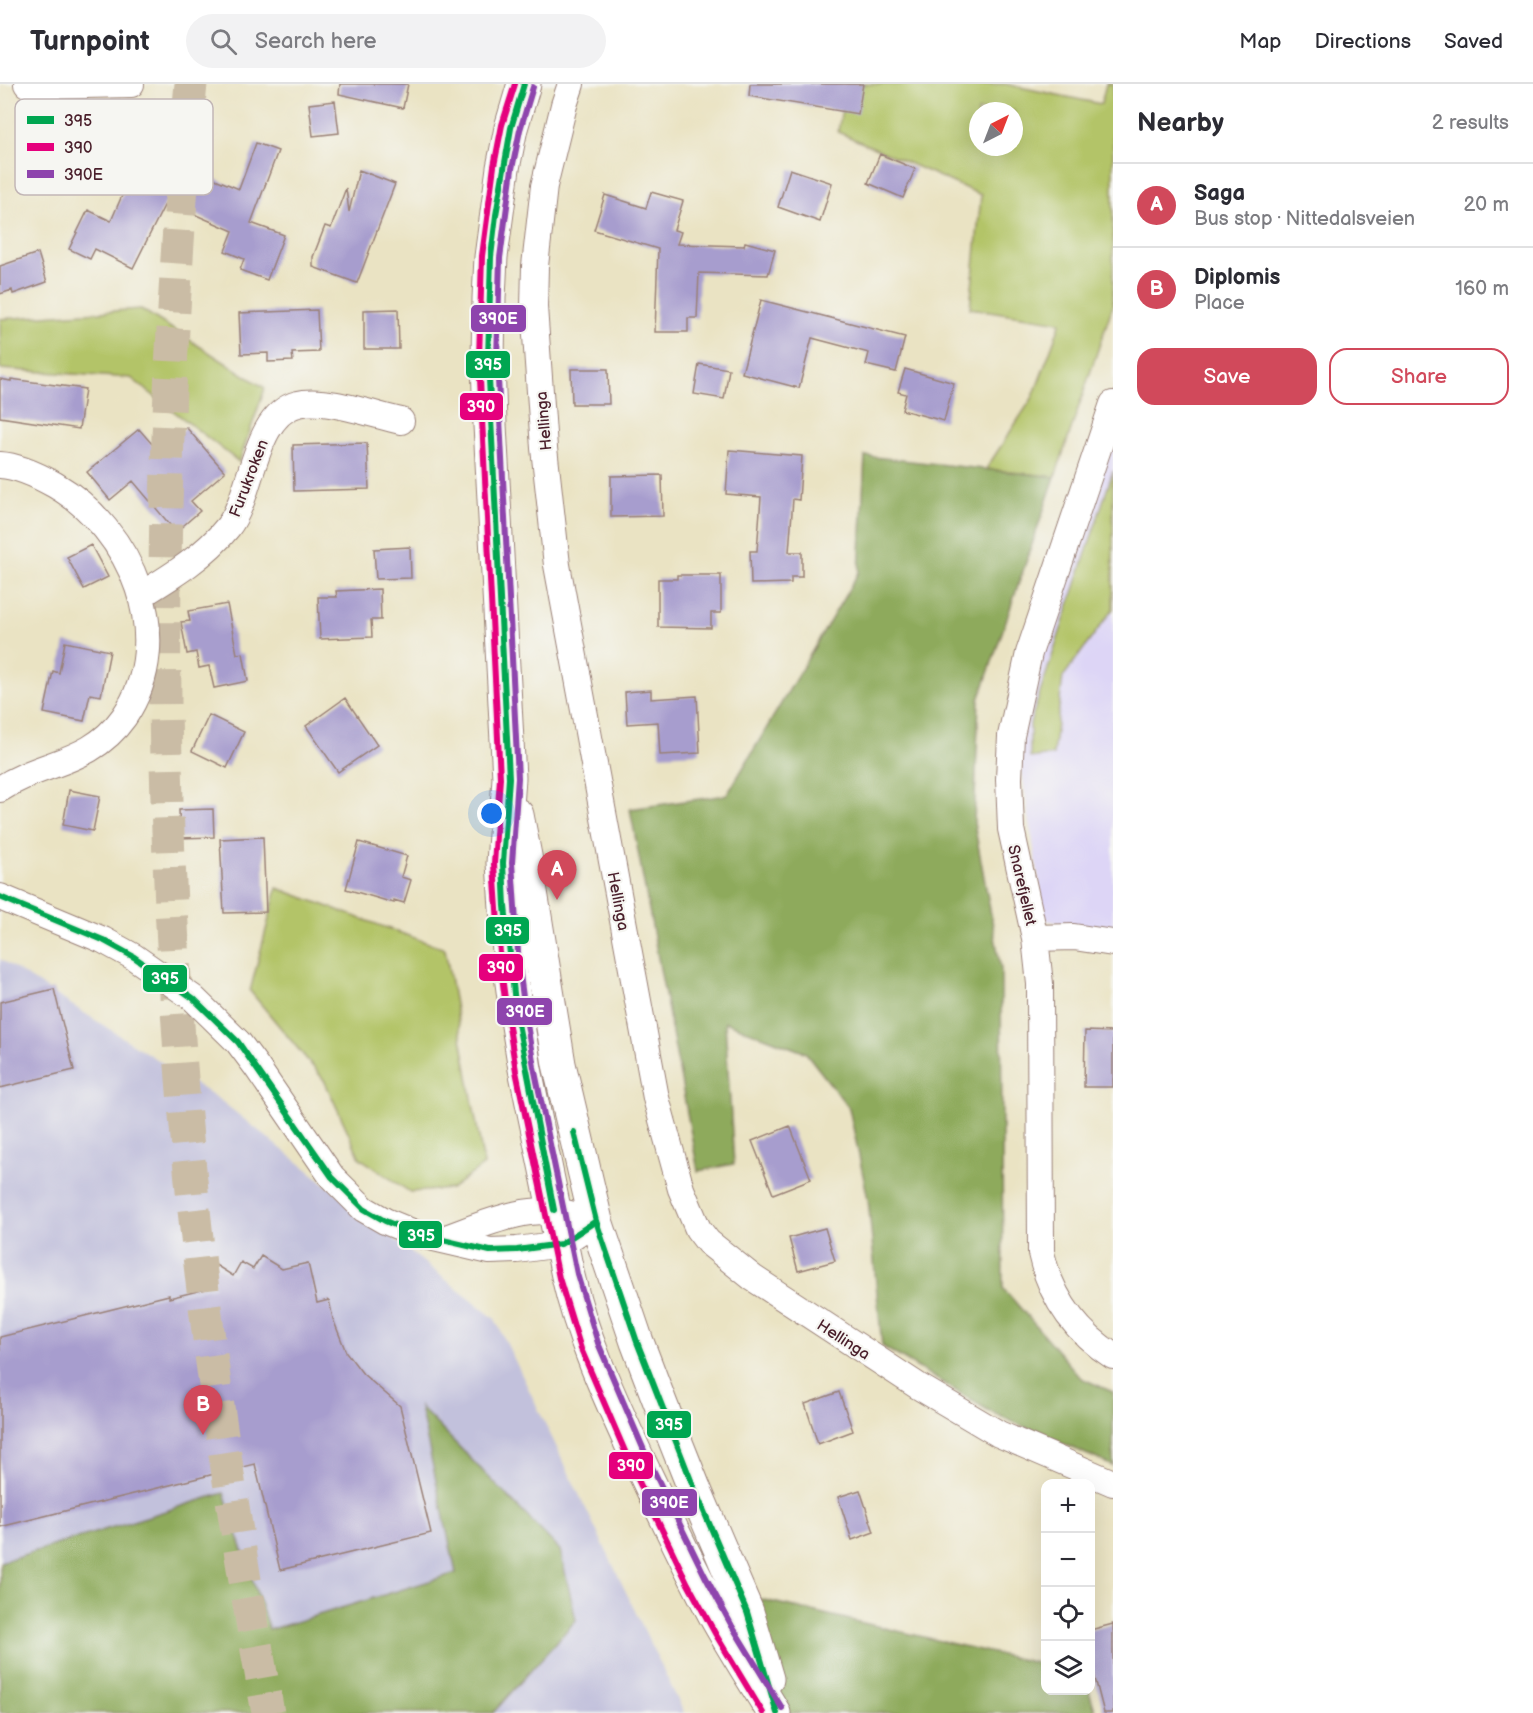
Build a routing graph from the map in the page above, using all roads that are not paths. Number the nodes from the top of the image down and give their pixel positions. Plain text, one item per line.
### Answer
1 (27, 84) edge
2 (131, 84) edge
3 (524, 84) edge
4 (571, 84) edge
5 (1113, 404) edge
6 (401, 421) dead end
7 (0, 465) edge
8 (141, 595) junction
9 (509, 778) junction
10 (0, 789) edge
11 (0, 897) edge
12 (1035, 938) junction
13 (1113, 943) edge
14 (554, 1210) junction
15 (597, 1221) junction
16 (443, 1239) junction
17 (561, 1244) junction
18 (1113, 1356) edge
19 (1113, 1483) edge
20 (776, 1713) edge

1 - 2 street
3 - 9 main road
4 - 19 street, Hellinga
5 - 12 street, Snarefjellet
6 - 8 street, Furukroken
7 - 8 street
8 - 10 street
9 - 14 main road
9 - 15 main road
11 - 16 street
12 - 13 street
12 - 18 street, Snarefjellet
14 - 15 street
14 - 16 street
14 - 17 main road
15 - 17 street
15 - 20 main road
16 - 17 street
17 - 20 main road

